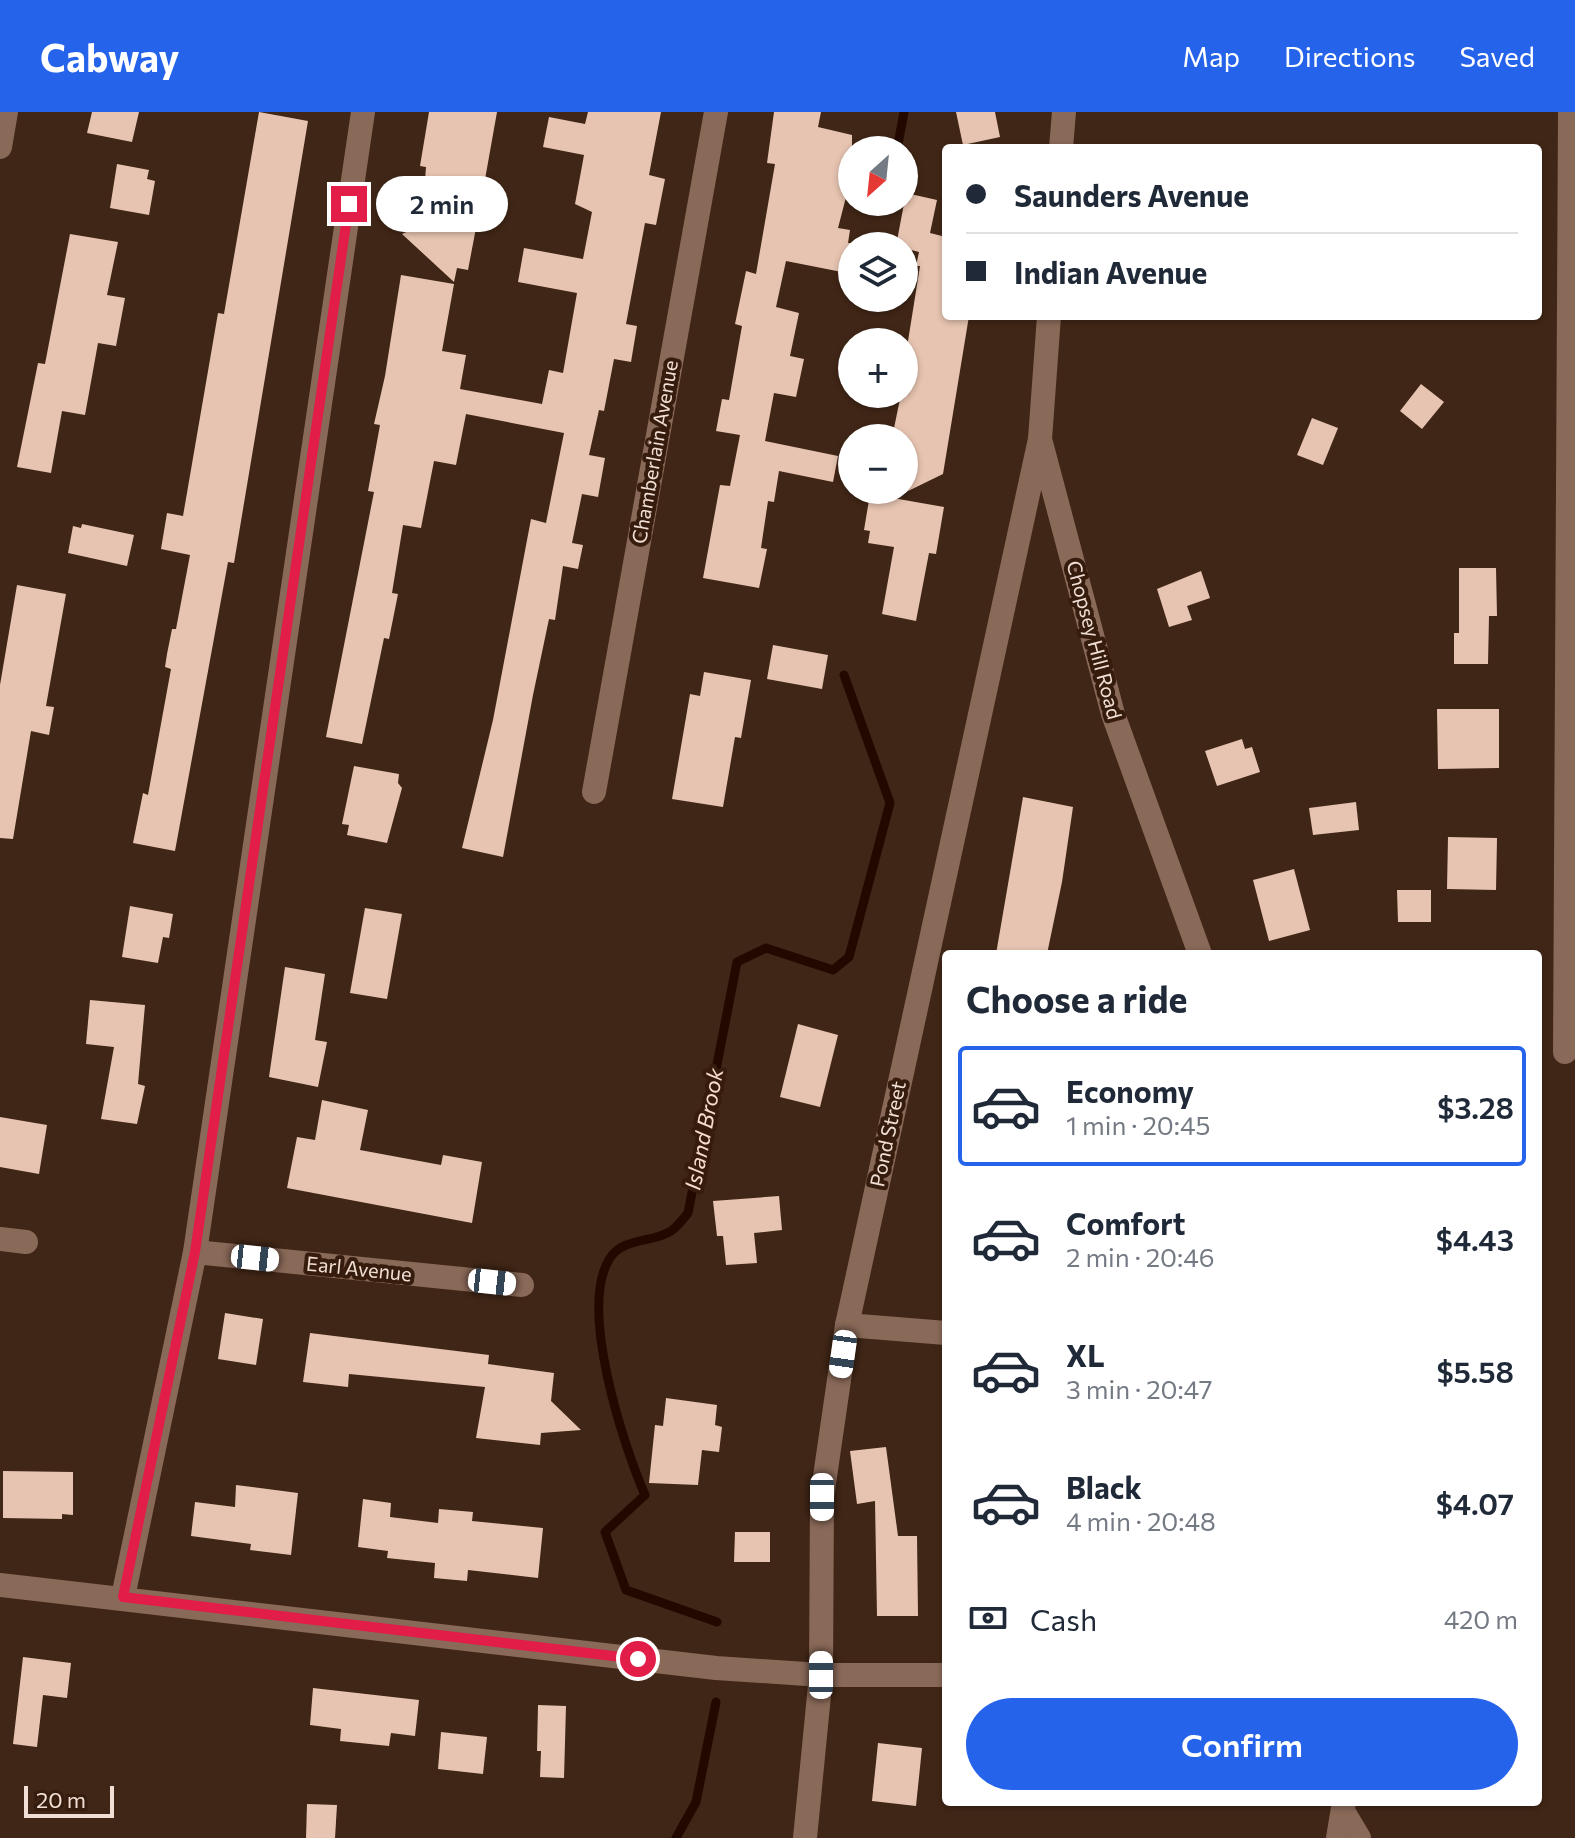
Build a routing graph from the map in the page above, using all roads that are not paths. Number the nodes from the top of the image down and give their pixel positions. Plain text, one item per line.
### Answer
1 (6, 112) edge
2 (363, 112) edge
3 (716, 112) edge
4 (1064, 112) edge
5 (1570, 112) edge
6 (1061, 144) edge
7 (0, 147) edge
8 (1049, 320) edge
9 (1040, 439) junction
10 (594, 792) dead end
11 (1199, 950) edge
12 (1565, 1052) dead end
13 (0, 1239) edge
14 (26, 1242) dead end
15 (195, 1252) junction
16 (522, 1285) dead end
17 (847, 1325) junction
18 (942, 1333) edge
19 (0, 1585) edge
20 (123, 1597) junction
21 (821, 1675) junction
22 (942, 1675) edge
23 (1344, 1807) edge
24 (805, 1838) edge
25 (1338, 1838) edge
26 (1359, 1838) edge

1 - 7 street
2 - 15 street
3 - 10 street, Chamberlain Avenue
4 - 6 street
5 - 12 street
8 - 9 street, Chopsey Hill Road
9 - 11 street, Chopsey Hill Road
9 - 17 street, Pond Street
13 - 14 street
15 - 16 street, Earl Avenue
15 - 20 street
17 - 18 street
17 - 21 street, Pond Street
19 - 20 street
20 - 21 street
21 - 22 street
21 - 24 street, Pond Street
23 - 25 street
23 - 26 street

